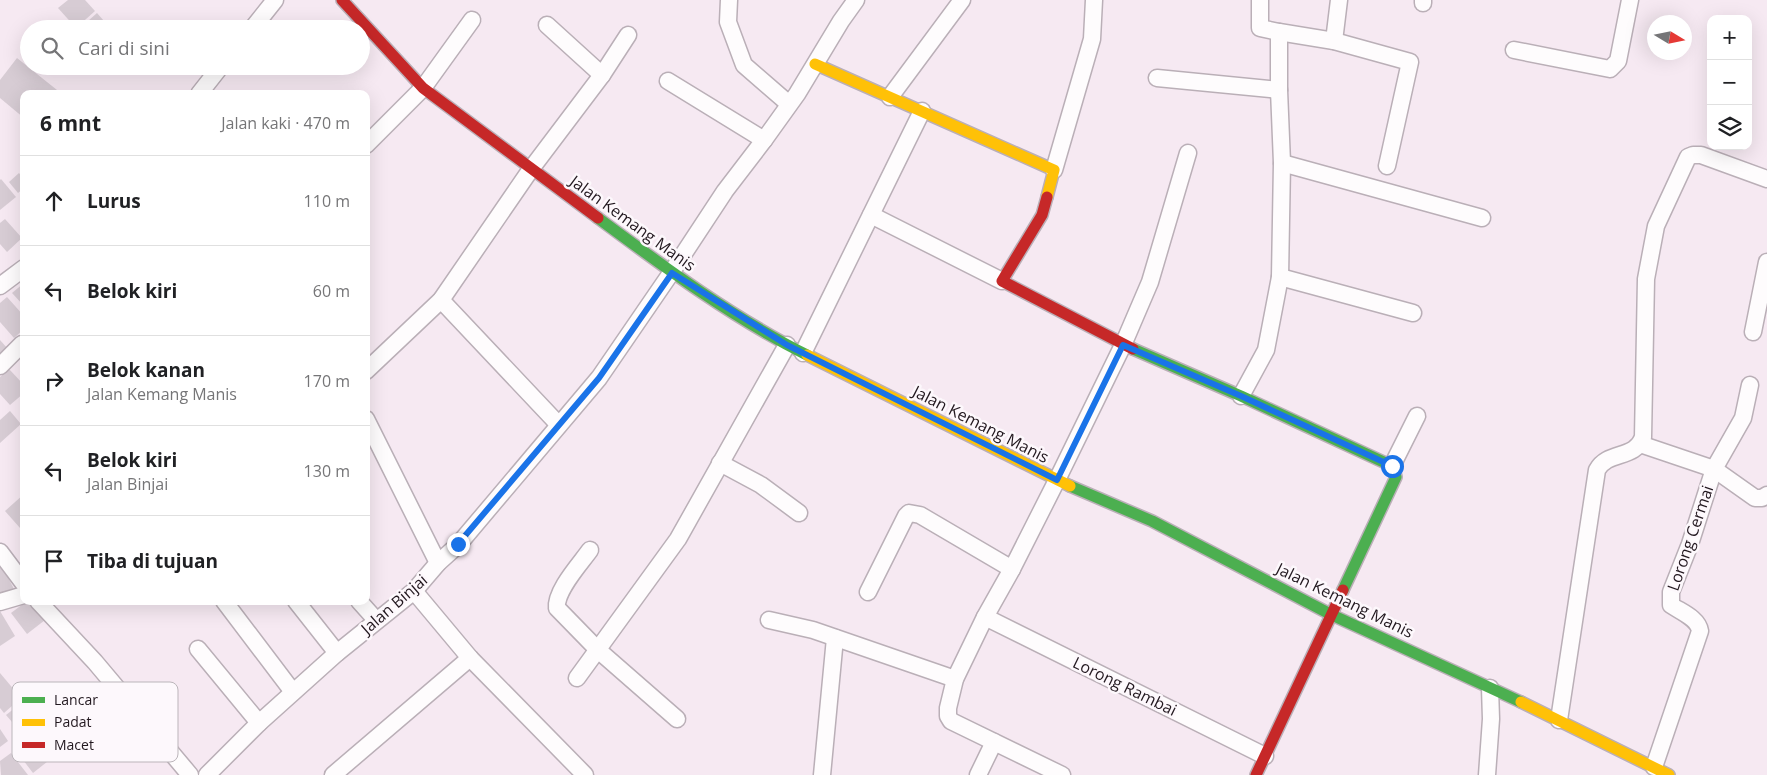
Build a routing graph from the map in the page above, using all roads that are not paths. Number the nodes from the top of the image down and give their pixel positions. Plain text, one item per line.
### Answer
1 (275, 0) edge
2 (342, 0) edge
3 (726, 0) edge
4 (856, 0) edge
5 (962, 0) edge
6 (1094, 0) edge
7 (1260, 0) edge
8 (1339, 0) edge
9 (1630, 0) edge
10 (259, 20) edge
11 (360, 20) edge
12 (472, 20) dead end
13 (547, 25) dead end
14 (370, 30) edge
15 (1279, 32) junction
16 (628, 35) dead end
17 (1334, 41) junction
18 (1514, 50) dead end
19 (815, 64) junction
20 (214, 75) edge
21 (602, 75) junction
22 (1157, 78) dead end
23 (668, 81) dead end
24 (423, 88) junction
25 (202, 90) edge
26 (1279, 90) junction
27 (890, 97) junction
28 (789, 104) junction
29 (922, 111) junction
30 (764, 140) junction
31 (370, 141) edge
32 (1188, 153) dead end
33 (1282, 163) junction
34 (1387, 166) dead end
35 (531, 169) junction
36 (1054, 170) junction
37 (1767, 179) edge
38 (871, 215) junction
39 (1482, 218) dead end
40 (1767, 262) edge
41 (20, 271) edge
42 (672, 273) junction
43 (1280, 277) junction
44 (1002, 281) junction
45 (0, 286) edge
46 (441, 300) junction
47 (1413, 313) dead end
48 (1753, 332) dead end
49 (787, 345) junction
50 (1123, 345) junction
51 (20, 346) edge
52 (803, 353) junction
53 (0, 366) edge
54 (370, 367) edge
55 (1750, 384) dead end
56 (1241, 396) junction
57 (1417, 416) dead end
58 (559, 425) junction
59 (370, 427) edge
60 (1640, 444) junction
61 (720, 463) junction
62 (1392, 466) junction
63 (1714, 469) junction
64 (1057, 480) junction
65 (1767, 495) edge
66 (798, 513) dead end
67 (590, 550) dead end
68 (0, 552) edge
69 (438, 562) junction
70 (1012, 570) junction
71 (20, 579) edge
72 (414, 591) junction
73 (868, 592) dead end
74 (20, 596) edge
75 (0, 602) edge
76 (42, 605) edge
77 (227, 605) edge
78 (299, 605) edge
79 (363, 605) edge
80 (1332, 615) junction
81 (985, 617) junction
82 (376, 620) junction
83 (769, 620) dead end
84 (835, 638) junction
85 (198, 649) dead end
86 (598, 650) junction
87 (337, 653) junction
88 (470, 658) junction
89 (577, 678) dead end
90 (955, 679) junction
91 (113, 682) edge
92 (1490, 688) junction
93 (293, 692) junction
94 (677, 719) dead end
95 (1559, 720) junction
96 (259, 723) junction
97 (994, 742) junction
98 (1265, 756) junction
99 (178, 761) edge
100 (1654, 768) junction
101 (190, 775) edge
102 (206, 775) edge
103 (333, 775) edge
104 (585, 775) edge
105 (822, 775) edge
106 (978, 775) edge
107 (1062, 775) edge
108 (1256, 775) edge
109 (1487, 775) edge
110 (1670, 775) edge

1 - 10 street
2 - 11 street, Jalan Kemang Manis
3 - 28 street
4 - 19 street, Jalan Binjai
5 - 27 street
6 - 36 street
7 - 15 street
8 - 17 street
9 - 18 street
12 - 24 street
13 - 21 street
14 - 24 street, Jalan Kemang Manis
15 - 17 street
15 - 26 street
16 - 21 street
17 - 34 street
19 - 27 street
19 - 28 street, Jalan Binjai
20 - 25 street
21 - 35 street
22 - 26 street
23 - 30 street
24 - 31 street
24 - 35 street, Jalan Kemang Manis
26 - 33 street
27 - 29 street
28 - 30 street, Jalan Binjai
29 - 36 street
29 - 38 street
30 - 42 street, Jalan Binjai
32 - 50 street
33 - 39 street
33 - 43 street
35 - 42 street, Jalan Kemang Manis
35 - 46 street
36 - 44 street
37 - 60 street
38 - 44 street
38 - 52 street
40 - 48 street
41 - 45 street
42 - 49 street, Jalan Kemang Manis
42 - 58 street, Jalan Binjai
43 - 47 street
43 - 56 street
44 - 50 street
46 - 54 street
46 - 58 street
49 - 52 street, Jalan Kemang Manis
49 - 61 street
50 - 56 street
50 - 64 street
51 - 53 street
52 - 64 street, Jalan Kemang Manis
55 - 63 street, Lorong Cermai
56 - 62 street
57 - 62 street
58 - 69 street, Jalan Binjai
59 - 69 street
60 - 63 street
60 - 95 street
61 - 66 street
61 - 86 street
62 - 80 street
63 - 65 street
63 - 100 street, Lorong Cermai
64 - 70 street
64 - 80 street, Jalan Kemang Manis
67 - 86 street
68 - 71 street
69 - 72 street, Jalan Binjai
70 - 73 street
70 - 81 street
72 - 82 street, Jalan Binjai
72 - 88 street
74 - 75 street
76 - 91 street
77 - 93 street
78 - 87 street
79 - 82 street
80 - 92 street, Jalan Kemang Manis
80 - 98 street
81 - 90 street
81 - 98 street, Lorong Rambai
82 - 87 street, Jalan Binjai
83 - 84 street
84 - 90 street
84 - 105 street
85 - 96 street
86 - 89 street
86 - 94 street
87 - 93 street, Jalan Binjai
88 - 103 street
88 - 104 street
90 - 97 street
92 - 95 street, Jalan Kemang Manis
92 - 109 street
93 - 96 street, Jalan Binjai
95 - 100 street, Jalan Kemang Manis
96 - 102 street, Jalan Binjai
97 - 106 street
97 - 107 street
98 - 108 street
99 - 101 street
100 - 110 street, Jalan Kemang Manis

